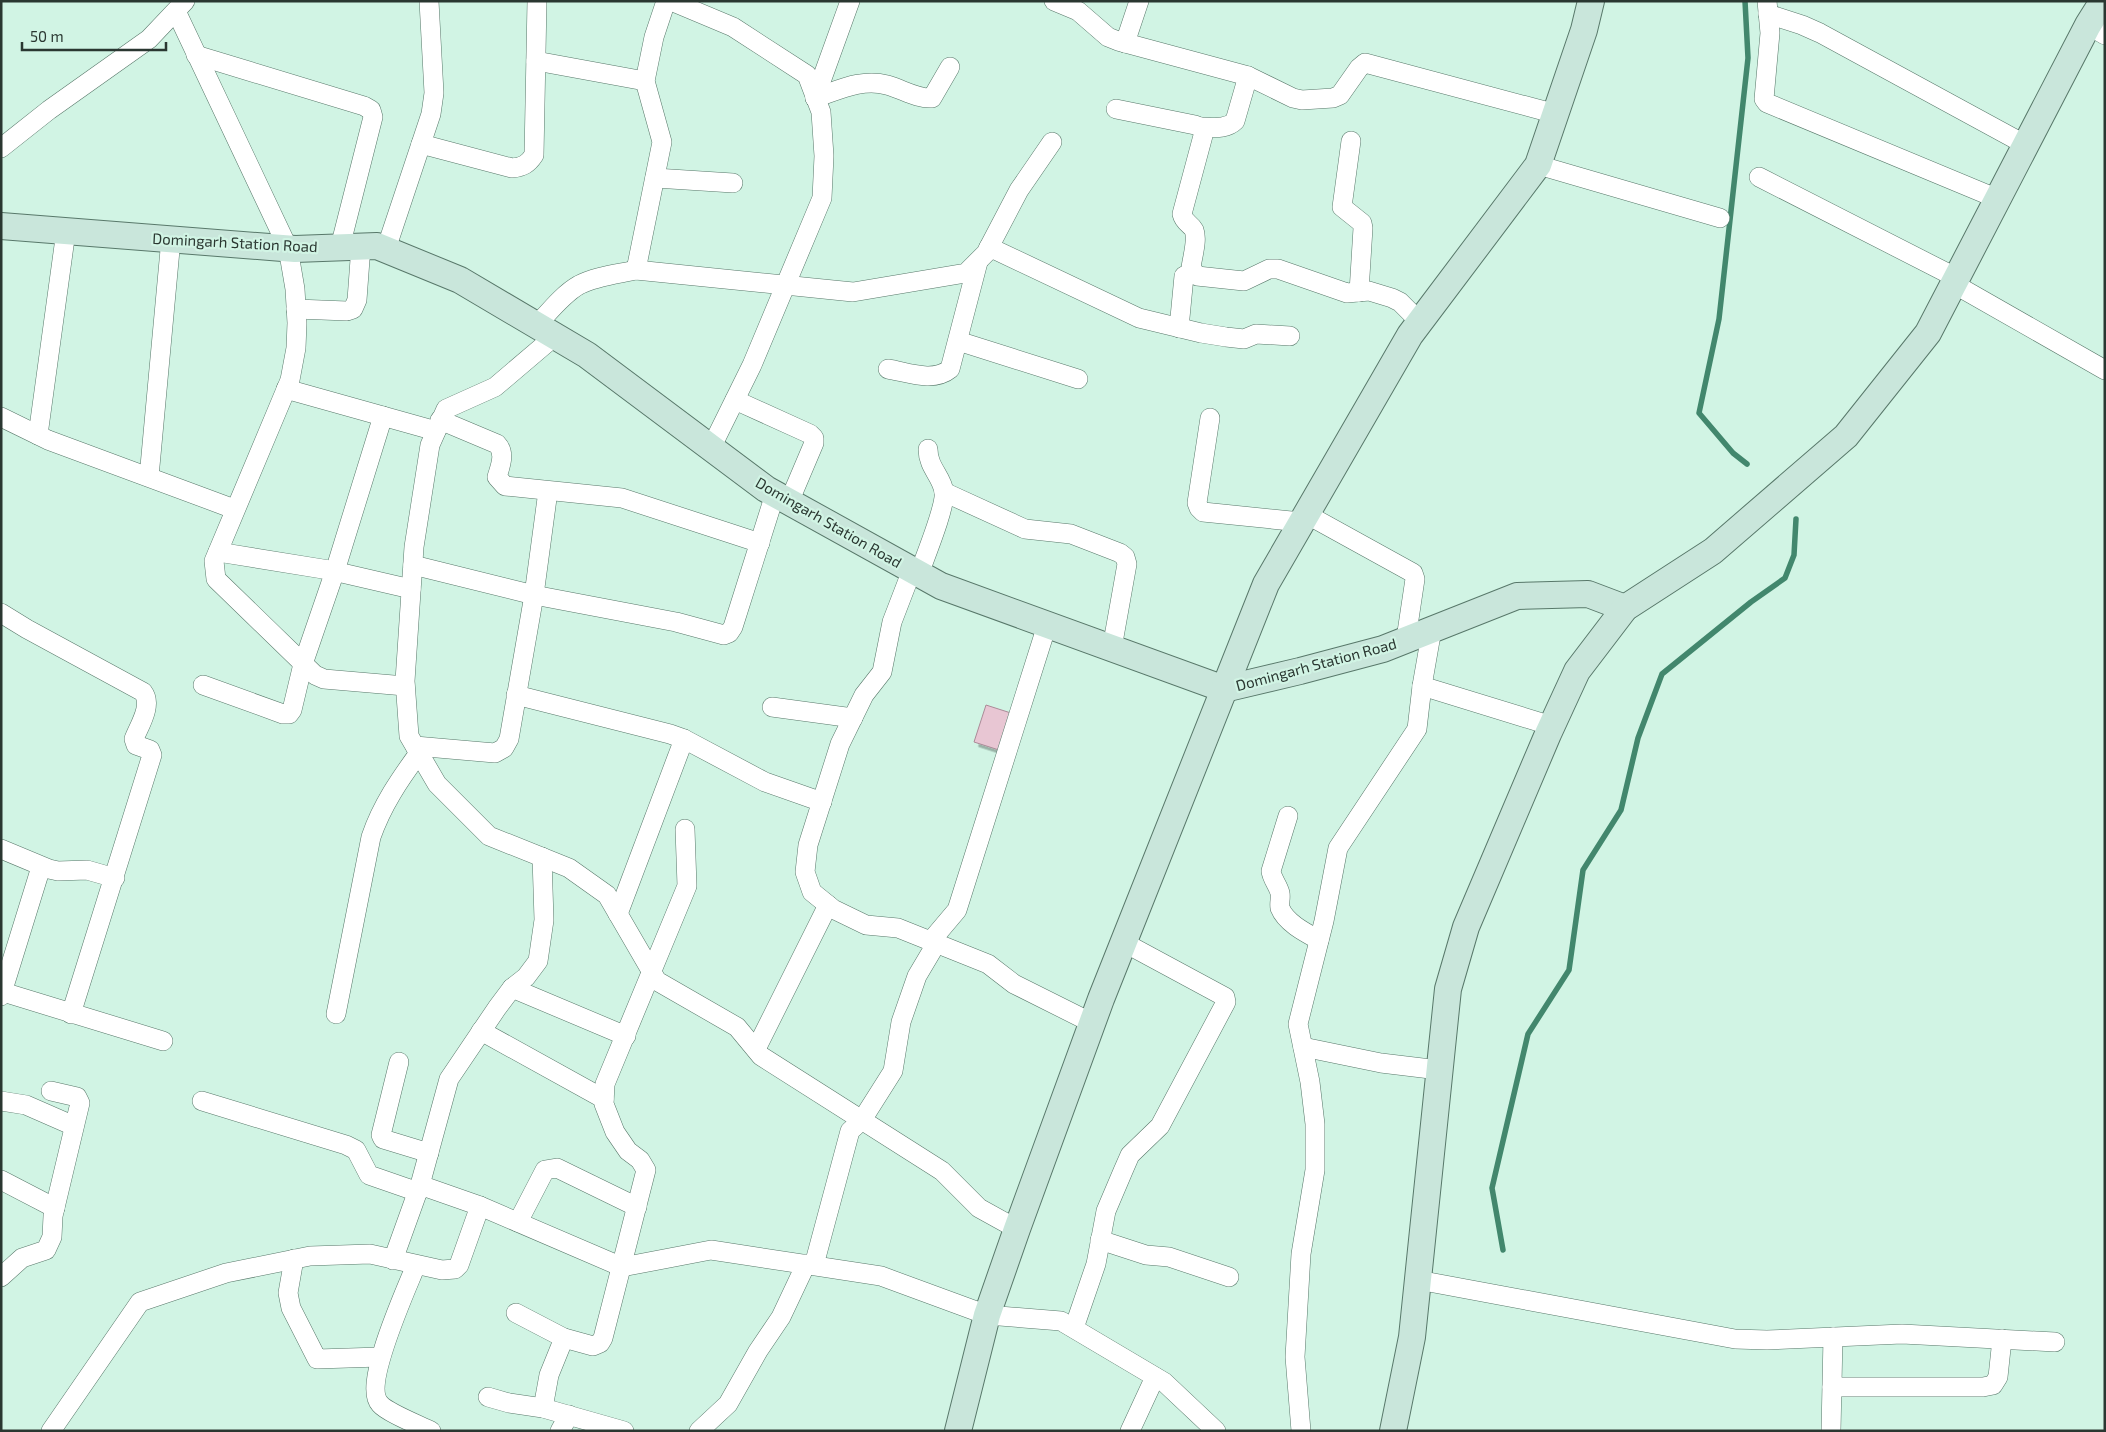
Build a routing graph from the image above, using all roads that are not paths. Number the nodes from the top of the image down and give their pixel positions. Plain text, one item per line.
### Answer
1 (429, 1) edge
2 (537, 1) edge
3 (666, 1) edge
4 (671, 1) edge
5 (850, 1) edge
6 (1054, 1) edge
7 (1139, 1) edge
8 (1591, 1) edge
9 (2103, 1) edge
10 (180, 6) edge
11 (1768, 8) edge
12 (2097, 30) edge
13 (1125, 42) junction
14 (196, 55) junction
15 (536, 61) junction
16 (950, 67) dead end
17 (1248, 76) junction
18 (644, 81) junction
19 (815, 98) junction
20 (1116, 109) dead end
21 (1556, 114) junction
22 (1200, 126) junction
23 (1351, 141) dead end
24 (1052, 142) dead end
25 (421, 144) junction
26 (2026, 145) junction
27 (1, 148) edge
28 (1538, 165) junction
29 (1759, 177) dead end
30 (655, 178) junction
31 (733, 183) dead end
32 (1998, 198) junction
33 (1720, 218) dead end
34 (1, 226) edge
35 (66, 231) junction
36 (171, 239) junction
37 (362, 247) junction
38 (288, 248) junction
39 (984, 254) junction
40 (636, 270) junction
41 (1184, 276) dead end
42 (1955, 281) junction
43 (785, 285) junction
44 (1359, 292) junction
45 (296, 309) junction
46 (1420, 322) junction
47 (1179, 328) junction
48 (546, 331) junction
49 (1290, 336) dead end
50 (958, 341) junction
51 (888, 368) dead end
52 (2105, 370) edge
53 (1078, 379) dead end
54 (286, 390) junction
55 (735, 400) junction
56 (383, 416) junction
57 (1, 417) edge
58 (1210, 418) dead end
59 (438, 426) junction
60 (38, 435) junction
61 (711, 448) junction
62 (928, 449) dead end
63 (148, 477) junction
64 (548, 491) junction
65 (944, 492) junction
66 (782, 498) junction
67 (234, 509) junction
68 (1304, 518) junction
69 (760, 543) junction
70 (218, 552) junction
71 (413, 565) junction
72 (335, 571) junction
73 (916, 572) junction
74 (411, 589) junction
75 (534, 595) junction
76 (1625, 608) junction
77 (1, 613) edge
78 (1047, 625) junction
79 (1432, 630) junction
80 (1406, 640) junction
81 (1112, 648) junction
82 (303, 664) junction
83 (204, 685) dead end
84 (405, 686) junction
85 (1422, 686) junction
86 (1224, 689) junction
87 (516, 695) junction
88 (772, 707) dead end
89 (853, 718) junction
90 (1552, 726) junction
91 (684, 739) junction
92 (417, 749) junction
93 (822, 802) junction
94 (1288, 816) dead end
95 (685, 829) dead end
96 (1, 850) edge
97 (542, 857) junction
98 (41, 866) junction
99 (115, 878) junction
100 (828, 905) junction
101 (618, 914) junction
102 (1319, 940) junction
103 (1123, 942) junction
104 (933, 943) junction
105 (651, 970) junction
106 (512, 988) junction
107 (2, 994) edge
108 (71, 1014) junction
109 (336, 1014) dead end
110 (1092, 1023) junction
111 (481, 1031) junction
112 (626, 1036) junction
113 (163, 1041) dead end
114 (1303, 1047) junction
115 (756, 1049) junction
116 (399, 1062) dead end
117 (1440, 1070) junction
118 (51, 1091) dead end
119 (604, 1099) junction
120 (1, 1101) edge
121 (202, 1101) dead end
122 (862, 1120) junction
123 (74, 1126) junction
124 (429, 1153) junction
125 (1, 1180) edge
126 (419, 1189) junction
127 (480, 1206) junction
128 (55, 1208) junction
129 (637, 1208) junction
130 (518, 1222) junction
131 (1017, 1229) junction
132 (1100, 1240) junction
133 (294, 1259) junction
134 (393, 1260) junction
135 (416, 1265) junction
136 (810, 1265) junction
137 (622, 1267) junction
138 (1, 1277) edge
139 (1229, 1277) dead end
140 (1418, 1280) junction
141 (516, 1313) dead end
142 (987, 1315) junction
143 (1074, 1328) junction
144 (1833, 1337) junction
145 (564, 1338) junction
146 (2002, 1339) junction
147 (2055, 1342) dead end
148 (380, 1357) junction
149 (1155, 1377) junction
150 (1832, 1387) junction
151 (488, 1397) dead end
152 (543, 1408) junction
153 (565, 1423) edge
154 (51, 1431) edge
155 (432, 1431) edge
156 (624, 1431) edge
157 (698, 1431) edge
158 (958, 1431) edge
159 (1130, 1431) edge
160 (1216, 1431) edge
161 (1301, 1431) edge
162 (1392, 1431) edge
163 (1831, 1431) edge

1 - 25 street
2 - 15 street
3 - 18 street
4 - 19 street
5 - 19 street
6 - 13 street
7 - 13 street
8 - 21 street
9 - 12 street
10 - 14 street
10 - 27 street
11 - 26 street
11 - 32 street
12 - 26 street
13 - 17 street
14 - 37 street
14 - 38 street
15 - 18 street
15 - 25 street
16 - 19 street
17 - 21 street
17 - 22 street
18 - 30 street
19 - 43 street
20 - 22 street
21 - 28 street
22 - 44 street
23 - 44 street
24 - 39 street
25 - 37 street
26 - 32 street
28 - 33 street
28 - 46 street
29 - 42 street
30 - 31 street
30 - 40 street
32 - 42 street
34 - 35 street, Domingarh Station Road
35 - 36 street, Domingarh Station Road
35 - 60 street
36 - 38 street, Domingarh Station Road
36 - 63 street
37 - 38 street, Domingarh Station Road
37 - 45 street
37 - 48 street, Domingarh Station Road
38 - 45 street
39 - 43 street
39 - 47 street
39 - 50 street
40 - 43 street
40 - 48 street
41 - 47 street
42 - 52 street
42 - 76 street
43 - 55 street
44 - 46 street
45 - 54 street
46 - 68 street
47 - 49 street
48 - 59 street
48 - 61 street, Domingarh Station Road
50 - 51 street
50 - 53 street
54 - 56 street
54 - 67 street
55 - 61 street
55 - 66 street
56 - 59 street
56 - 72 street
57 - 60 street
58 - 68 street
59 - 64 street
59 - 71 street
60 - 63 street
61 - 66 street, Domingarh Station Road
62 - 65 street
63 - 67 street
64 - 69 street
64 - 75 street
65 - 73 street
65 - 81 street
66 - 69 street
66 - 73 street, Domingarh Station Road
67 - 70 street
68 - 80 street
68 - 86 street
69 - 75 street
70 - 72 street
70 - 82 street
71 - 74 street
71 - 75 street
72 - 74 street
72 - 82 street
73 - 78 street, Domingarh Station Road
73 - 89 street
74 - 84 street
75 - 87 street
76 - 79 street, Domingarh Station Road
76 - 90 street
77 - 99 street
78 - 81 street, Domingarh Station Road
78 - 104 street
79 - 80 street, Domingarh Station Road
79 - 85 street
80 - 86 street, Domingarh Station Road
81 - 86 street, Domingarh Station Road
82 - 83 street
82 - 84 street
84 - 92 street
85 - 90 street
85 - 102 street
86 - 103 street
87 - 91 street
87 - 92 street
88 - 89 street
89 - 93 street
90 - 117 street
91 - 93 street
91 - 101 street
92 - 97 street
92 - 109 street
93 - 100 street
94 - 102 street
95 - 105 street
96 - 98 street
97 - 101 street
97 - 106 street
98 - 99 street
98 - 107 street
99 - 108 street
100 - 104 street
100 - 115 street
101 - 105 street
102 - 114 street
103 - 110 street
103 - 132 street
104 - 110 street
104 - 122 street
105 - 112 street
105 - 115 street
106 - 111 street
106 - 112 street
107 - 108 street
108 - 113 street
110 - 131 street
111 - 119 street
111 - 124 street
112 - 119 street
114 - 117 street
114 - 161 street
115 - 122 street
116 - 124 street
117 - 140 street
118 - 123 street
119 - 129 street
120 - 123 street
121 - 126 street
122 - 131 street
122 - 136 street
123 - 128 street
124 - 126 street
125 - 128 street
126 - 127 street
126 - 134 street
127 - 130 street
127 - 135 street
128 - 138 street
129 - 130 street
129 - 137 street
130 - 137 street
131 - 142 street
132 - 139 street
132 - 143 street
133 - 134 street
133 - 148 street
133 - 154 street
134 - 135 street
135 - 148 street
136 - 137 street
136 - 142 street
136 - 157 street
137 - 145 street
140 - 144 street
140 - 162 street
141 - 145 street
142 - 143 street
142 - 158 street
143 - 149 street
144 - 146 street
144 - 150 street
145 - 152 street
146 - 147 street
146 - 150 street
148 - 155 street
149 - 159 street
149 - 160 street
150 - 163 street
151 - 152 street
152 - 153 street
153 - 156 street

